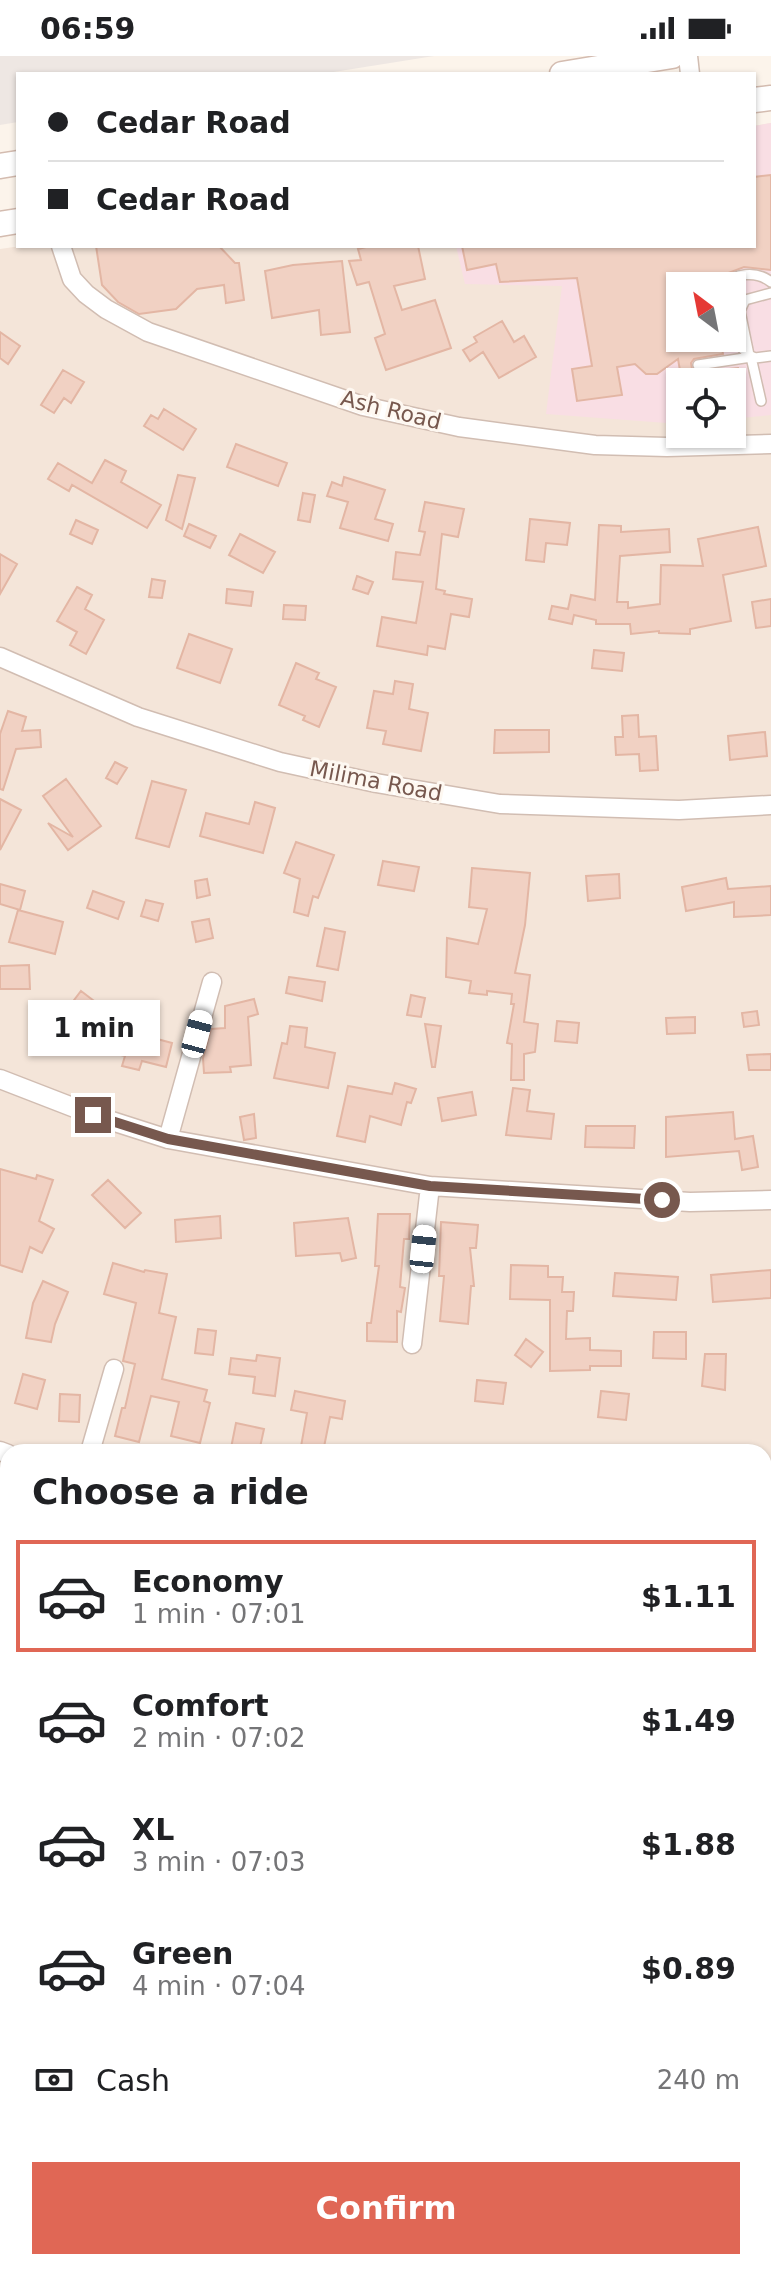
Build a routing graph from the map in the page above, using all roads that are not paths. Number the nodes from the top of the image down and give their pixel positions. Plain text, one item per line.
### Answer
1 (672, 56) edge
2 (648, 58) edge
3 (573, 72) edge
4 (62, 248) edge
5 (746, 275) edge
6 (771, 282) edge
7 (771, 293) edge
8 (746, 352) edge
9 (749, 355) junction
10 (771, 356) edge
11 (698, 365) dead end
12 (761, 401) dead end
13 (771, 444) edge
14 (0, 657) edge
15 (771, 805) edge
16 (212, 982) dead end
17 (0, 1079) edge
18 (168, 1139) junction
19 (430, 1186) junction
20 (771, 1200) edge
21 (412, 1344) dead end
22 (114, 1369) dead end
23 (92, 1444) edge

1 - 2 main road
2 - 3 main road
4 - 13 street, Ash Road
5 - 6 lane
7 - 9 lane
8 - 9 lane
9 - 10 lane
9 - 11 lane
9 - 12 lane
14 - 15 street, Milima Road
16 - 18 street
17 - 18 street
18 - 19 street
19 - 20 street
19 - 21 street
22 - 23 street

